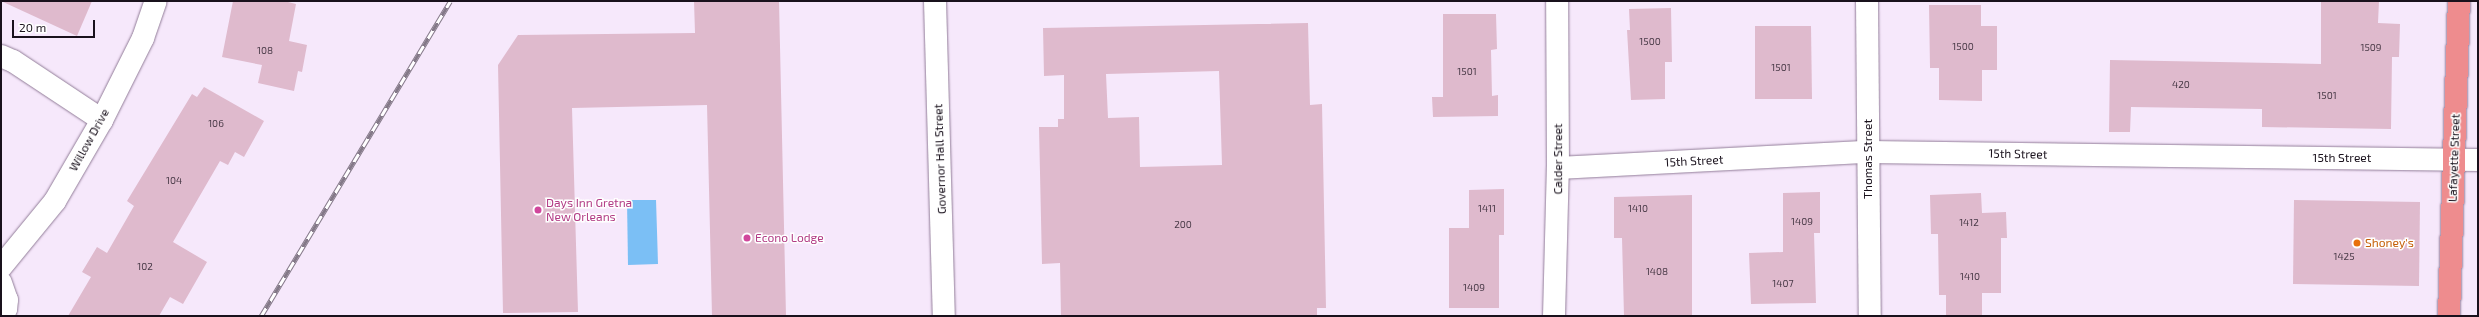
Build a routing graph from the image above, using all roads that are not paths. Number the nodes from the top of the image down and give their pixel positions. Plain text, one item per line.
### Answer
1 (156, 1) edge
2 (935, 1) edge
3 (1557, 1) edge
4 (1867, 1) edge
5 (2458, 1) edge
6 (1, 56) edge
7 (102, 120) junction
8 (1868, 152) junction
9 (2454, 159) junction
10 (2478, 160) edge
11 (1558, 168) junction
12 (1, 267) edge
13 (1, 283) edge
14 (2, 316) edge
15 (944, 316) edge
16 (1554, 316) edge
17 (1870, 316) edge
18 (2449, 316) edge

1 - 7 street, Willow Drive
2 - 15 street, Governor Hall Street
3 - 11 street, Calder Street
4 - 8 street, Thomas Street
5 - 9 highway, Lafayette Street
6 - 7 street
7 - 12 street, Willow Drive
8 - 9 street, 15th Street
8 - 11 street, 15th Street
8 - 17 street, Thomas Street
9 - 10 street, 15th Street
9 - 18 highway, Lafayette Street
11 - 16 street, Calder Street
13 - 14 street

